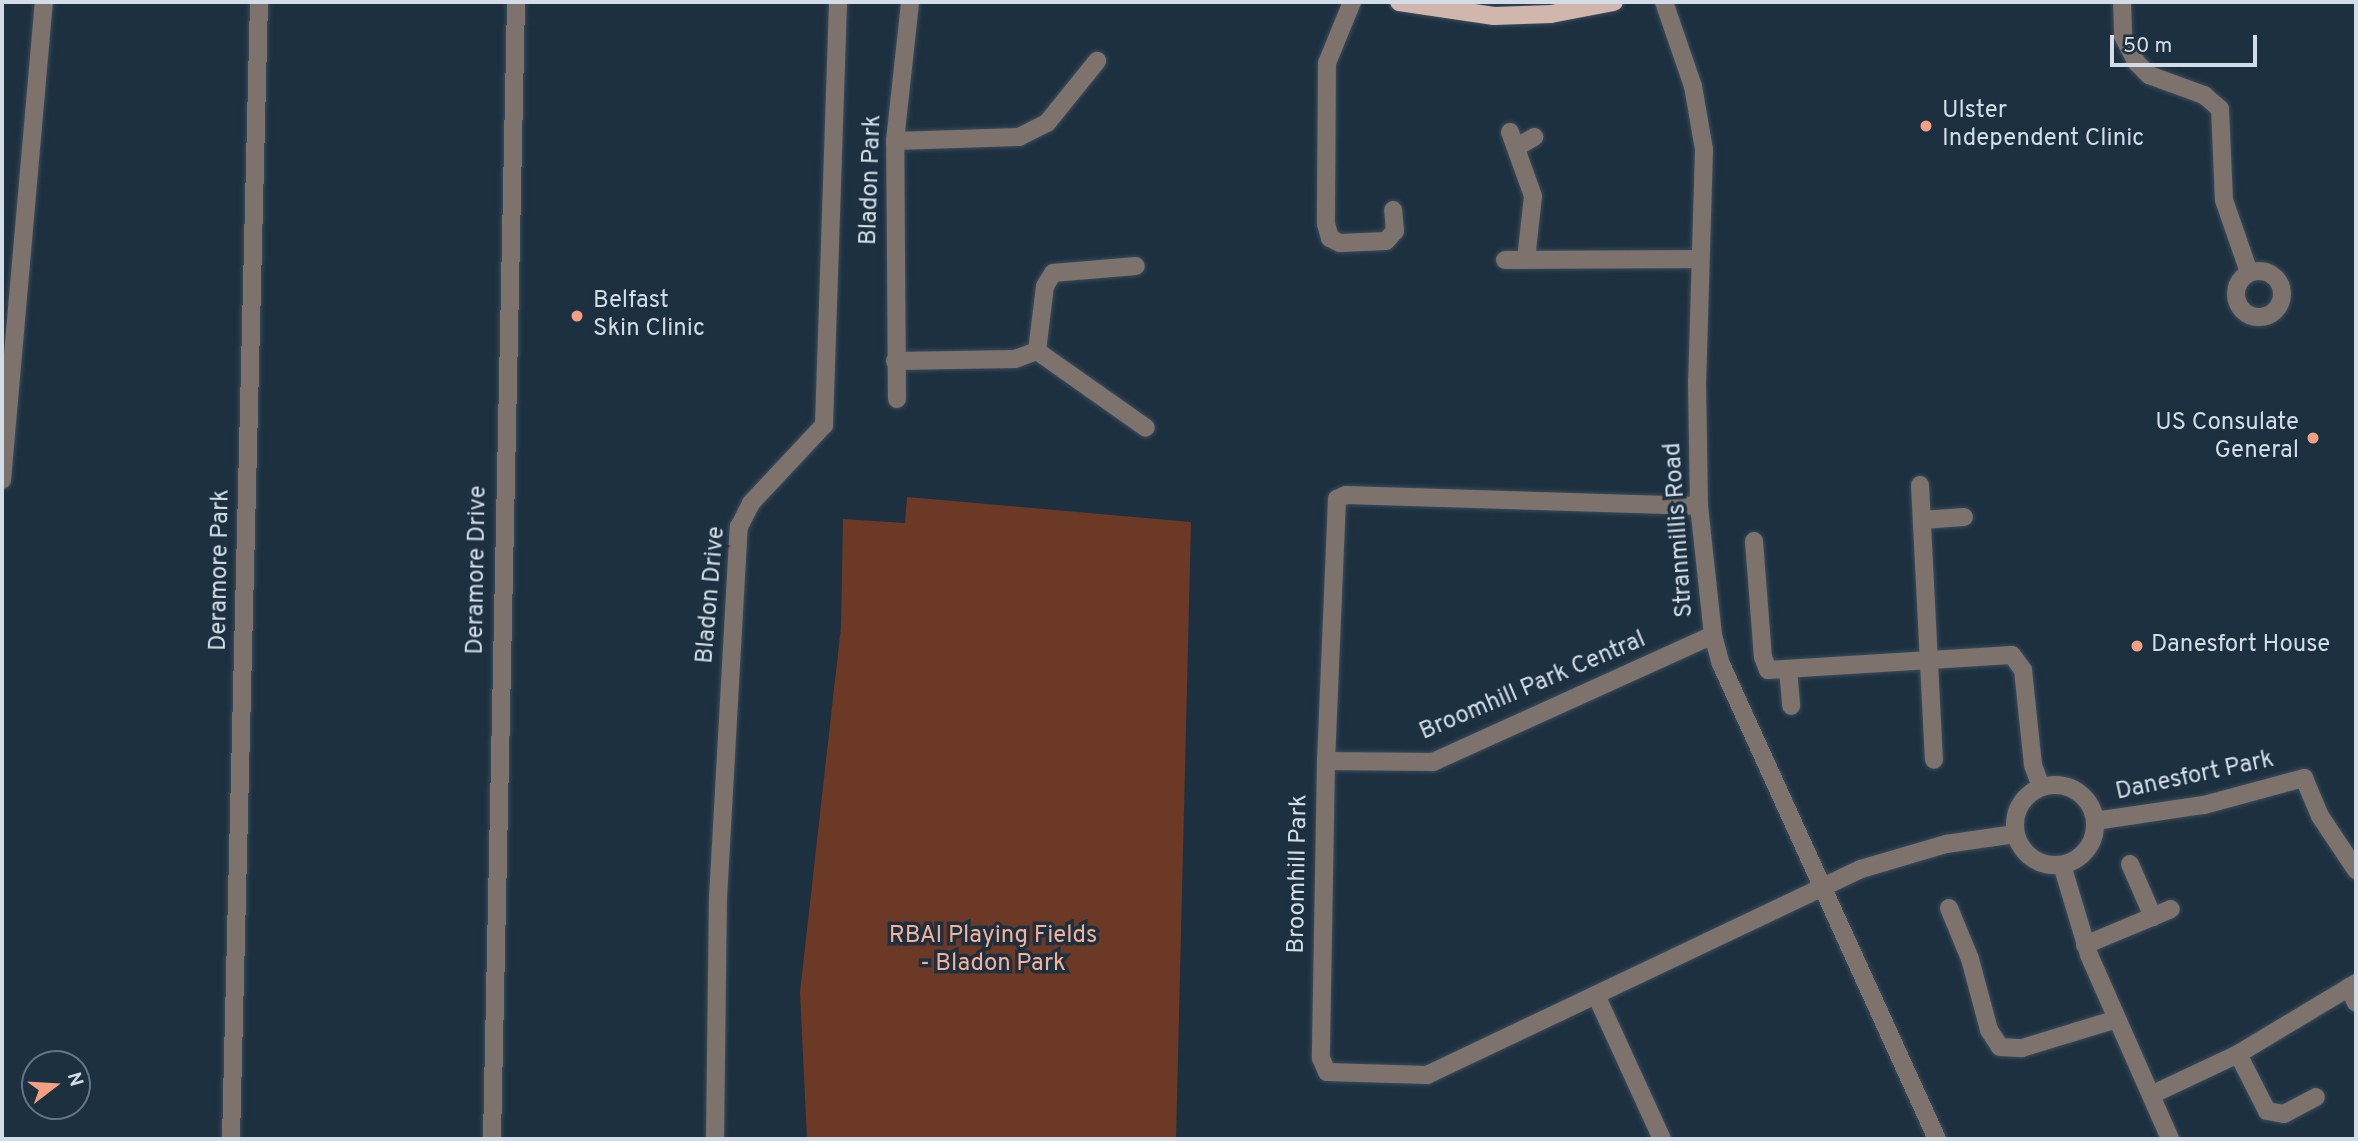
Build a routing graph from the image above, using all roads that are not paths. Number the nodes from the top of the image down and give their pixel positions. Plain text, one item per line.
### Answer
1 (44, 2) edge
2 (259, 2) edge
3 (516, 2) edge
4 (838, 2) edge
5 (911, 2) edge
6 (1352, 2) edge
7 (1399, 2) edge
8 (1614, 2) edge
9 (1664, 2) edge
10 (2122, 2) edge
11 (1097, 61) dead end
12 (1534, 137) dead end
13 (895, 141) junction
14 (1393, 210) dead end
15 (1525, 259) junction
16 (1698, 259) junction
17 (1505, 260) dead end
18 (1136, 266) dead end
19 (2249, 272) dead end
20 (1037, 351) junction
21 (895, 361) junction
22 (897, 400) dead end
23 (1146, 428) dead end
24 (2, 480) edge
25 (1920, 485) dead end
26 (1699, 506) junction
27 (1964, 517) dead end
28 (1922, 520) junction
29 (1754, 541) dead end
30 (1713, 635) junction
31 (1928, 658) junction
32 (1788, 668) junction
33 (1791, 706) dead end
34 (1934, 760) dead end
35 (1326, 761) junction
36 (2041, 787) junction
37 (2095, 821) junction
38 (2015, 834) junction
39 (2130, 864) dead end
40 (2062, 865) junction
41 (2356, 870) edge
42 (1823, 886) junction
43 (1949, 908) dead end
44 (2171, 909) dead end
45 (2153, 916) junction
46 (2085, 945) junction
47 (2354, 991) edge
48 (1596, 995) junction
49 (2116, 1018) junction
50 (2238, 1054) junction
51 (2151, 1095) junction
52 (2316, 1097) dead end
53 (231, 1139) edge
54 (492, 1139) edge
55 (715, 1139) edge
56 (1662, 1139) edge
57 (1937, 1139) edge
58 (2169, 1139) edge

1 - 24 street
2 - 53 street, Deramore Park
3 - 54 street, Deramore Drive
4 - 55 street, Bladon Drive
5 - 13 street, Bladon Park
6 - 14 street
7 - 8 main road
9 - 16 street, Stranmillis Road
10 - 19 street
11 - 13 street
12 - 15 street
13 - 21 street, Bladon Park
15 - 16 street
15 - 17 street
16 - 26 street, Stranmillis Road
18 - 20 street
20 - 21 street
20 - 23 street
21 - 22 street, Bladon Park
25 - 28 street
26 - 30 street, Stranmillis Road
26 - 35 street, Broomhill Park
27 - 28 street
28 - 31 street
29 - 32 street
30 - 35 street, Broomhill Park Central
30 - 42 street, Stranmillis Road
31 - 32 street
31 - 34 street
31 - 36 street
32 - 33 street
35 - 48 street, Broomhill Park
36 - 37 street
36 - 38 street
37 - 40 street
37 - 41 street, Danesfort Park
38 - 40 street
38 - 42 street
39 - 45 street
40 - 46 street
42 - 48 street, Broomhill Park
42 - 57 street, Stranmillis Road
43 - 49 street
44 - 45 street
45 - 46 street
46 - 49 street
47 - 50 street
48 - 56 street
49 - 51 street
50 - 51 street
50 - 52 street
51 - 58 street

